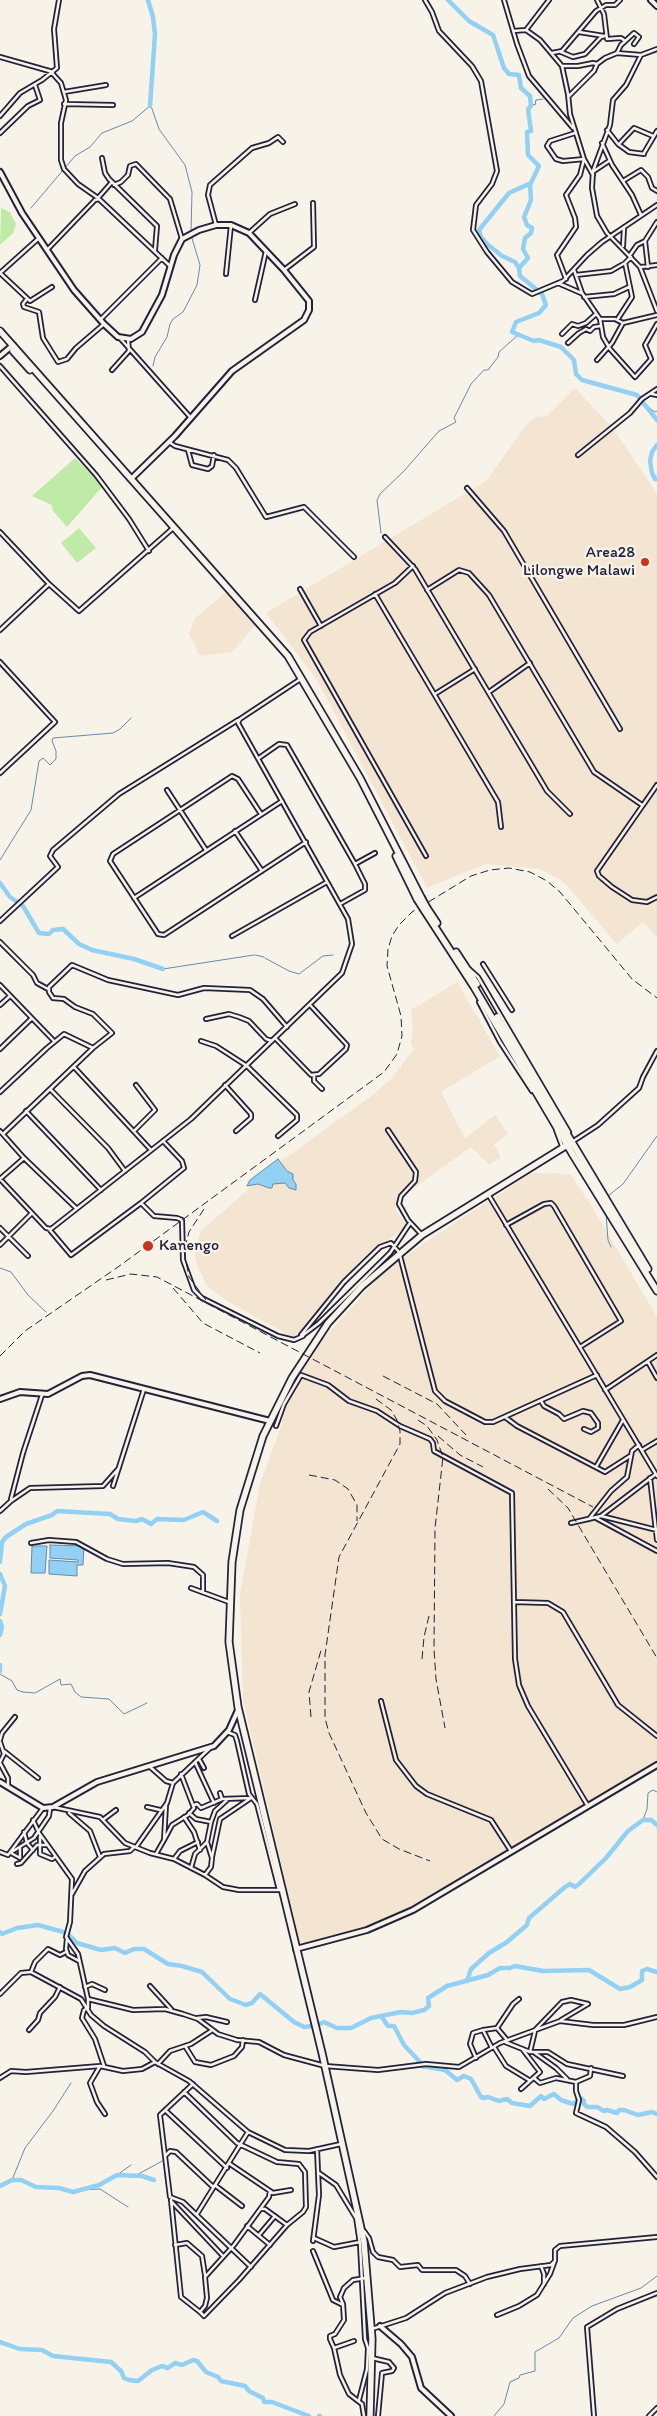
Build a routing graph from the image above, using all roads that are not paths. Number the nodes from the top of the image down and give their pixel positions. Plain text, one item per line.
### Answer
1 (59, 0) edge
2 (425, 0) edge
3 (504, 0) edge
4 (549, 0) edge
5 (597, 0) edge
6 (620, 0) edge
7 (651, 0) edge
8 (657, 6) edge
9 (602, 8) junction
10 (526, 30) junction
11 (513, 31) junction
12 (579, 32) junction
13 (605, 36) junction
14 (625, 41) junction
15 (634, 44) dead end
16 (657, 49) edge
17 (561, 52) junction
18 (551, 53) junction
19 (617, 53) junction
20 (640, 55) junction
21 (0, 57) edge
22 (596, 64) junction
23 (562, 66) junction
24 (53, 73) junction
25 (35, 85) junction
26 (106, 85) dead end
27 (64, 92) junction
28 (569, 97) junction
29 (64, 104) junction
30 (113, 105) dead end
31 (0, 116) edge
32 (574, 128) junction
33 (607, 130) junction
34 (657, 131) edge
35 (575, 132) junction
36 (0, 133) edge
37 (653, 136) junction
38 (282, 142) dead end
39 (602, 143) junction
40 (618, 144) junction
41 (102, 158) dead end
42 (584, 158) junction
43 (609, 161) junction
44 (0, 172) edge
45 (593, 173) junction
46 (623, 181) junction
47 (113, 184) junction
48 (657, 191) edge
49 (98, 198) junction
50 (313, 203) dead end
51 (295, 204) dead end
52 (657, 205) edge
53 (641, 215) junction
54 (657, 222) edge
55 (216, 224) junction
56 (231, 224) junction
57 (624, 228) junction
58 (249, 233) junction
59 (611, 236) junction
60 (39, 238) junction
61 (182, 238) junction
62 (645, 241) junction
63 (623, 248) junction
64 (47, 250) junction
65 (155, 250) junction
66 (266, 251) junction
67 (630, 256) junction
68 (162, 258) junction
69 (626, 262) junction
70 (657, 265) edge
71 (171, 267) junction
72 (640, 267) junction
73 (648, 267) junction
74 (284, 270) junction
75 (574, 270) junction
76 (0, 273) edge
77 (226, 274) dead end
78 (576, 275) junction
79 (566, 279) junction
80 (558, 283) junction
81 (52, 287) dead end
82 (629, 287) junction
83 (582, 293) junction
84 (584, 297) junction
85 (26, 300) junction
86 (255, 300) dead end
87 (656, 303) edge
88 (657, 311) edge
89 (596, 314) junction
90 (657, 315) edge
91 (600, 319) junction
92 (100, 320) junction
93 (617, 320) junction
94 (623, 323) junction
95 (104, 324) junction
96 (657, 324) edge
97 (601, 326) junction
98 (0, 331) edge
99 (562, 334) dead end
100 (0, 336) edge
101 (118, 337) junction
102 (128, 339) junction
103 (568, 342) dead end
104 (12, 346) junction
105 (608, 347) junction
106 (130, 348) junction
107 (0, 356) edge
108 (597, 360) dead end
109 (0, 366) edge
110 (112, 370) dead end
111 (657, 389) edge
112 (652, 394) junction
113 (657, 395) edge
114 (191, 418) junction
115 (168, 442) junction
116 (188, 449) junction
117 (214, 455) junction
118 (578, 455) dead end
119 (131, 480) junction
120 (467, 488) dead end
121 (172, 529) junction
122 (0, 532) edge
123 (385, 537) dead end
124 (149, 551) junction
125 (354, 556) dead end
126 (413, 566) junction
127 (49, 584) junction
128 (300, 589) dead end
129 (427, 590) junction
130 (375, 594) junction
131 (321, 626) junction
132 (0, 630) edge
133 (0, 662) edge
134 (530, 663) junction
135 (475, 669) junction
136 (302, 678) junction
137 (489, 692) junction
138 (435, 694) junction
139 (238, 720) junction
140 (620, 729) dead end
141 (259, 758) junction
142 (0, 773) edge
143 (656, 787) edge
144 (167, 790) dead end
145 (282, 801) junction
146 (642, 805) junction
147 (180, 810) junction
148 (261, 814) junction
149 (570, 814) dead end
150 (501, 827) dead end
151 (235, 831) junction
152 (306, 842) junction
153 (206, 850) junction
154 (375, 852) dead end
155 (426, 856) dead end
156 (355, 864) junction
157 (262, 871) junction
158 (327, 882) junction
159 (657, 897) edge
160 (134, 898) junction
161 (340, 904) junction
162 (426, 909) junction
163 (0, 921) edge
164 (232, 936) dead end
165 (0, 942) edge
166 (483, 964) dead end
167 (0, 985) edge
168 (48, 989) junction
169 (10, 996) junction
170 (0, 1005) edge
171 (310, 1005) junction
172 (512, 1010) dead end
173 (32, 1018) junction
174 (206, 1019) dead end
175 (287, 1026) junction
176 (273, 1039) junction
177 (200, 1040) dead end
178 (54, 1041) junction
179 (93, 1048) junction
180 (0, 1049) edge
181 (657, 1051) edge
182 (247, 1066) junction
183 (74, 1067) junction
184 (314, 1076) junction
185 (136, 1085) dead end
186 (225, 1085) junction
187 (322, 1089) dead end
188 (50, 1090) junction
189 (0, 1092) edge
190 (26, 1112) junction
191 (388, 1130) dead end
192 (134, 1131) junction
193 (236, 1131) dead end
194 (1, 1132) edge
195 (278, 1136) dead end
196 (164, 1142) junction
197 (569, 1144) junction
198 (151, 1150) junction
199 (24, 1158) junction
200 (125, 1171) junction
201 (0, 1179) edge
202 (101, 1190) junction
203 (488, 1194) junction
204 (141, 1203) junction
205 (76, 1208) junction
206 (32, 1213) junction
207 (410, 1223) junction
208 (506, 1225) junction
209 (0, 1228) edge
210 (48, 1229) junction
211 (422, 1234) junction
212 (8, 1237) junction
213 (0, 1245) edge
214 (398, 1249) junction
215 (28, 1256) dead end
216 (657, 1284) edge
217 (657, 1291) edge
218 (347, 1298) junction
219 (321, 1311) junction
220 (327, 1315) junction
221 (303, 1336) junction
222 (580, 1347) junction
223 (657, 1355) edge
224 (648, 1362) junction
225 (597, 1375) junction
226 (657, 1378) edge
227 (144, 1389) junction
228 (605, 1390) junction
229 (42, 1395) junction
230 (0, 1400) edge
231 (541, 1400) junction
232 (506, 1417) junction
233 (623, 1419) junction
234 (270, 1421) junction
235 (276, 1426) dead end
236 (584, 1429) dead end
237 (657, 1441) edge
238 (639, 1445) junction
239 (642, 1450) junction
240 (630, 1456) junction
241 (596, 1466) junction
242 (119, 1468) junction
243 (656, 1475) edge
244 (650, 1478) junction
245 (113, 1486) dead end
246 (11, 1500) junction
247 (0, 1511) edge
248 (601, 1516) junction
249 (595, 1518) junction
250 (589, 1519) junction
251 (571, 1523) dead end
252 (656, 1530) edge
253 (657, 1540) edge
254 (31, 1543) dead end
255 (657, 1551) edge
256 (192, 1588) dead end
257 (203, 1592) junction
258 (229, 1602) junction
259 (514, 1602) junction
260 (381, 1701) dead end
261 (238, 1707) junction
262 (15, 1717) dead end
263 (227, 1732) junction
264 (657, 1736) edge
265 (0, 1741) edge
266 (210, 1748) junction
267 (4, 1751) junction
268 (199, 1759) junction
269 (0, 1762) edge
270 (196, 1762) junction
271 (657, 1765) edge
272 (150, 1766) junction
273 (204, 1768) dead end
274 (181, 1774) junction
275 (38, 1778) dead end
276 (0, 1782) edge
277 (173, 1783) junction
278 (8, 1786) junction
279 (220, 1793) dead end
280 (250, 1798) junction
281 (222, 1799) junction
282 (228, 1800) junction
283 (258, 1800) junction
284 (167, 1803) junction
285 (214, 1803) junction
286 (193, 1806) junction
287 (588, 1806) junction
288 (147, 1807) dead end
289 (43, 1808) junction
290 (51, 1808) junction
291 (116, 1810) dead end
292 (160, 1810) junction
293 (69, 1812) junction
294 (189, 1813) junction
295 (184, 1817) junction
296 (104, 1819) junction
297 (33, 1820) junction
298 (211, 1822) junction
299 (24, 1832) junction
300 (39, 1833) junction
301 (164, 1840) junction
302 (198, 1842) junction
303 (207, 1842) junction
304 (27, 1844) junction
305 (40, 1844) junction
306 (15, 1845) junction
307 (47, 1845) junction
308 (136, 1847) junction
309 (20, 1848) junction
310 (33, 1850) junction
311 (200, 1850) junction
312 (0, 1852) edge
313 (10, 1853) junction
314 (512, 1853) junction
315 (156, 1855) junction
316 (55, 1857) junction
317 (100, 1857) junction
318 (23, 1858) junction
319 (212, 1858) junction
320 (174, 1859) junction
321 (17, 1864) dead end
322 (191, 1868) junction
323 (205, 1875) junction
324 (280, 1890) junction
325 (71, 1895) junction
326 (67, 1938) junction
327 (296, 1949) junction
328 (66, 1952) junction
329 (79, 1961) junction
330 (31, 1972) junction
331 (150, 1986) dead end
332 (60, 1987) junction
333 (85, 1987) junction
334 (105, 1990) dead end
335 (0, 1994) edge
336 (88, 1999) junction
337 (519, 1999) dead end
338 (88, 2008) junction
339 (173, 2011) junction
340 (657, 2017) edge
341 (196, 2018) junction
342 (560, 2021) junction
343 (227, 2022) dead end
344 (497, 2028) junction
345 (29, 2030) dead end
346 (211, 2030) junction
347 (483, 2030) junction
348 (535, 2031) junction
349 (243, 2040) junction
350 (507, 2040) junction
351 (503, 2042) junction
352 (185, 2046) junction
353 (493, 2047) junction
354 (522, 2049) junction
355 (532, 2052) junction
356 (476, 2058) junction
357 (156, 2063) junction
358 (100, 2066) junction
359 (104, 2066) junction
360 (324, 2066) junction
361 (591, 2068) junction
362 (623, 2076) dead end
363 (0, 2078) edge
364 (534, 2078) junction
365 (568, 2079) junction
366 (530, 2081) junction
367 (576, 2082) junction
368 (193, 2084) junction
369 (521, 2089) dead end
370 (184, 2092) junction
371 (165, 2110) junction
372 (106, 2114) dead end
373 (248, 2132) junction
374 (242, 2144) junction
375 (343, 2144) junction
376 (317, 2149) junction
377 (166, 2155) junction
378 (230, 2164) junction
379 (227, 2168) junction
380 (319, 2172) junction
381 (657, 2177) edge
382 (216, 2186) junction
383 (291, 2190) dead end
384 (270, 2191) junction
385 (276, 2194) junction
386 (269, 2197) junction
387 (171, 2200) junction
388 (265, 2202) junction
389 (242, 2206) dead end
390 (265, 2208) junction
391 (259, 2209) junction
392 (197, 2214) junction
393 (275, 2216) junction
394 (356, 2217) junction
395 (287, 2225) junction
396 (247, 2226) junction
397 (360, 2226) junction
398 (259, 2235) junction
399 (657, 2236) edge
400 (361, 2242) junction
401 (175, 2245) junction
402 (270, 2245) junction
403 (231, 2248) junction
404 (313, 2251) dead end
405 (223, 2256) junction
406 (554, 2263) junction
407 (541, 2266) junction
408 (251, 2267) junction
409 (205, 2277) junction
410 (361, 2278) junction
411 (368, 2278) junction
412 (470, 2284) junction
413 (544, 2286) junction
414 (657, 2293) edge
415 (343, 2305) junction
416 (200, 2312) junction
417 (497, 2315) dead end
418 (380, 2326) junction
419 (372, 2329) junction
420 (354, 2341) dead end
421 (334, 2348) junction
422 (371, 2352) junction
423 (359, 2400) junction
424 (657, 2408) edge
425 (364, 2416) edge
426 (370, 2416) edge
427 (378, 2416) edge
428 (452, 2416) edge
429 (594, 2416) edge
430 (649, 2416) edge

1 - 24 street
2 - 80 street
3 - 11 street
4 - 10 street
5 - 9 street
6 - 9 street
7 - 8 street
9 - 12 street
9 - 13 street
10 - 11 street
10 - 18 street
11 - 32 street
12 - 13 street
12 - 17 street
13 - 14 street
13 - 17 street
14 - 15 street
14 - 19 street
16 - 20 street
17 - 18 street
18 - 23 street
19 - 20 street
19 - 22 street
20 - 33 street
21 - 24 street
22 - 23 street
22 - 28 street
23 - 28 street
24 - 25 street
24 - 27 street
25 - 31 street
25 - 36 street
26 - 27 street
27 - 29 street
28 - 32 street
29 - 30 street
29 - 49 street
32 - 35 street
33 - 39 street
33 - 40 street
34 - 37 street
35 - 42 street
35 - 42 street
37 - 40 street
37 - 40 street
38 - 55 street
39 - 43 street
39 - 45 street
41 - 47 street
42 - 45 street
42 - 79 street
43 - 45 street
43 - 46 street
44 - 60 street
45 - 59 street
46 - 48 street
46 - 53 street
47 - 49 street
47 - 61 street
47 - 65 street
49 - 64 street
49 - 65 street
50 - 74 street
51 - 58 street
52 - 53 street
53 - 57 street
54 - 62 street
55 - 56 street
55 - 61 street
56 - 58 street
56 - 77 street
57 - 59 street
57 - 63 street
58 - 66 street
59 - 63 street
59 - 75 street
60 - 64 street
60 - 76 street
61 - 71 street
62 - 67 street
62 - 73 street
63 - 67 street
64 - 92 street
65 - 68 street
66 - 74 street
66 - 86 street
67 - 69 street
67 - 72 street
68 - 71 street
68 - 92 street
69 - 78 street
69 - 82 street
70 - 73 street
71 - 102 street
72 - 73 street
72 - 87 street
74 - 114 street
75 - 78 street
75 - 79 street
76 - 85 street
78 - 83 street
79 - 80 street
80 - 83 street
81 - 85 street
82 - 84 street
82 - 93 street
83 - 84 street
84 - 89 street
85 - 95 street
87 - 88 street
89 - 91 street
89 - 99 street
90 - 94 street
91 - 93 street
91 - 97 street
92 - 95 street
93 - 94 street
94 - 105 street
95 - 101 street
96 - 105 street
97 - 103 street
97 - 105 street
98 - 104 highway
100 - 104 highway
101 - 102 street
101 - 106 street
102 - 106 street
104 - 107 street
104 - 119 highway
104 - 121 highway
105 - 108 street
106 - 110 street
106 - 114 street
109 - 124 street
111 - 112 street
112 - 113 street
112 - 118 street
114 - 115 street
115 - 116 street
115 - 119 street
116 - 117 street
116 - 117 street
117 - 125 street
119 - 136 highway
120 - 140 street
121 - 124 street
121 - 136 highway
122 - 127 street
123 - 126 street
124 - 127 street
126 - 129 street
126 - 130 street
127 - 132 street
128 - 131 street
129 - 134 street
129 - 135 street
130 - 131 street
130 - 138 street
131 - 155 street
133 - 142 street
134 - 137 street
134 - 146 street
135 - 137 street
135 - 138 street
136 - 139 street
136 - 162 highway, bridge
137 - 149 street
138 - 150 street
139 - 141 street
139 - 163 street
141 - 145 street
141 - 156 street
143 - 146 street
144 - 147 street
145 - 148 street
145 - 152 street
146 - 159 street
147 - 148 street
147 - 153 street
147 - 160 street
148 - 151 street
151 - 153 street
151 - 157 street
152 - 157 street
152 - 158 street
153 - 160 street
154 - 156 street
156 - 161 street
157 - 160 street
158 - 161 street
158 - 164 street
161 - 171 street
162 - 197 highway
162 - 197 highway
165 - 168 street
166 - 172 street
167 - 169 street
168 - 175 street
168 - 179 street
169 - 170 street
169 - 173 street
171 - 175 street
171 - 184 street
173 - 178 street
173 - 180 street
174 - 176 street
175 - 176 street
176 - 182 street
176 - 184 street
177 - 182 street
178 - 179 street
178 - 189 street
179 - 183 street
181 - 197 street
182 - 186 street
182 - 195 street
183 - 188 street
183 - 192 street
184 - 187 street
185 - 192 street
186 - 193 street
186 - 196 street
188 - 190 street
188 - 200 street
190 - 194 street
190 - 202 street
191 - 207 street
192 - 198 street
194 - 199 street
196 - 198 street
196 - 204 street
197 - 203 highway
197 - 216 highway
197 - 217 highway
198 - 200 street
199 - 201 street
199 - 205 street
200 - 202 street
201 - 206 street
202 - 205 street
203 - 208 street
203 - 211 highway
204 - 210 street
204 - 221 street
205 - 210 street
206 - 210 street
206 - 212 street
207 - 211 street
207 - 214 street
208 - 222 street
208 - 222 street
209 - 212 street
211 - 214 highway
212 - 213 street
212 - 215 street
214 - 218 highway
214 - 219 street
214 - 232 street
218 - 220 street
218 - 234 highway
219 - 220 street
219 - 221 street
220 - 221 street
222 - 225 street
223 - 224 street
224 - 226 street
224 - 228 street
225 - 228 street
225 - 231 street
227 - 229 street
227 - 234 street
227 - 242 street
228 - 233 street
229 - 230 street
229 - 246 street
231 - 232 street
231 - 236 street
232 - 241 street
233 - 238 street
233 - 241 street
234 - 258 highway
235 - 259 street
237 - 239 street
238 - 239 street
238 - 240 street
239 - 243 street
240 - 241 street
240 - 250 street
242 - 245 street
242 - 246 street
243 - 244 street
244 - 248 street
244 - 252 street
246 - 247 street
248 - 249 street
248 - 252 street
249 - 250 street
249 - 255 street
250 - 251 street
252 - 253 street
254 - 257 street
256 - 257 street
257 - 258 street
258 - 261 highway
259 - 264 street
259 - 287 street
260 - 314 street
261 - 263 street
261 - 283 highway
262 - 265 street
263 - 266 street
263 - 283 street
265 - 267 street
266 - 268 street
266 - 272 street
267 - 269 street
267 - 275 street
268 - 270 street
268 - 273 street
269 - 278 street
270 - 274 street
270 - 285 street
271 - 287 street
272 - 277 street
272 - 290 street
274 - 277 street
274 - 286 street
276 - 278 street
277 - 284 street
278 - 289 street
279 - 281 street
280 - 282 street
280 - 283 street
280 - 319 street
281 - 282 street
281 - 285 street
282 - 298 street
283 - 324 highway
284 - 292 street
284 - 301 street
285 - 286 street
286 - 294 street
287 - 314 street
288 - 292 street
289 - 290 street
289 - 297 street
290 - 293 street
290 - 300 street
291 - 296 street
292 - 308 street
293 - 296 street
293 - 317 street
294 - 295 street
294 - 298 street
295 - 301 street
295 - 302 street
296 - 308 street
297 - 299 street
297 - 300 street
298 - 303 street
299 - 304 street
299 - 306 street
300 - 304 street
300 - 305 street
300 - 307 street
301 - 315 street
302 - 311 street
302 - 320 street
303 - 311 street
303 - 319 street
304 - 309 street
304 - 310 street
305 - 307 street
305 - 310 street
305 - 316 street
306 - 309 street
306 - 313 street
307 - 316 street
308 - 315 street
308 - 317 street
309 - 313 street
309 - 318 street
310 - 318 street
311 - 322 street
312 - 313 street
313 - 318 street
314 - 327 street
315 - 320 street
316 - 325 street
317 - 325 street
318 - 321 street
319 - 323 street
320 - 322 street
322 - 323 street
323 - 324 street
324 - 327 highway
325 - 326 street
326 - 328 street
326 - 329 street
327 - 360 highway
328 - 329 street
328 - 330 street
329 - 333 street
330 - 332 street
330 - 335 street
331 - 339 street
332 - 338 street
332 - 345 street
333 - 334 street
333 - 336 street
336 - 338 street
336 - 339 street
337 - 344 street
338 - 357 street
338 - 359 street
339 - 341 street
340 - 342 street
341 - 343 street
341 - 346 street
342 - 348 street
342 - 348 street
344 - 347 street
344 - 350 street
346 - 349 street
346 - 352 street
347 - 353 street
347 - 356 street
348 - 350 street
348 - 355 street
349 - 352 street
349 - 360 street
350 - 351 street
351 - 353 street
351 - 354 street
352 - 357 street
353 - 356 street
353 - 366 street
354 - 355 street
354 - 364 street
355 - 361 street
355 - 365 street
356 - 360 street
357 - 359 street
357 - 368 street
358 - 359 street
358 - 363 street
358 - 372 street
360 - 375 highway
361 - 362 street
361 - 367 street
364 - 365 street
364 - 366 street
365 - 367 street
366 - 369 street
367 - 381 street
368 - 370 street
368 - 373 street
370 - 371 street
370 - 374 street
371 - 377 street
371 - 379 street
373 - 374 street
373 - 376 street
374 - 378 street
374 - 395 street
375 - 376 street
375 - 397 highway
376 - 380 street
377 - 382 street
377 - 387 street
378 - 379 street
378 - 384 street
379 - 382 street
380 - 394 street
380 - 400 street
382 - 389 street
382 - 392 street
383 - 385 street
384 - 385 street
384 - 386 street
385 - 386 street
386 - 388 street
387 - 392 street
387 - 401 street
387 - 405 street
388 - 390 street
388 - 391 street
390 - 391 street
390 - 393 street
391 - 396 street
392 - 403 street
393 - 395 street
393 - 398 street
394 - 397 street
394 - 400 street
395 - 402 street
396 - 398 street
396 - 403 street
397 - 400 highway
397 - 412 street
398 - 402 street
399 - 406 street
400 - 410 street
400 - 411 highway
401 - 409 street
401 - 416 street
402 - 408 street
403 - 405 street
403 - 408 street
404 - 415 street
405 - 409 street
406 - 407 street
406 - 413 street
407 - 412 street
407 - 413 street
408 - 416 street
409 - 416 street
410 - 411 street
410 - 415 street
410 - 422 street
411 - 419 highway
412 - 418 street
413 - 417 street
414 - 429 street
415 - 421 street
418 - 419 street
418 - 428 street
419 - 422 highway
420 - 421 street
421 - 423 street
422 - 423 street
422 - 426 highway
422 - 427 street
423 - 425 street
424 - 430 street

